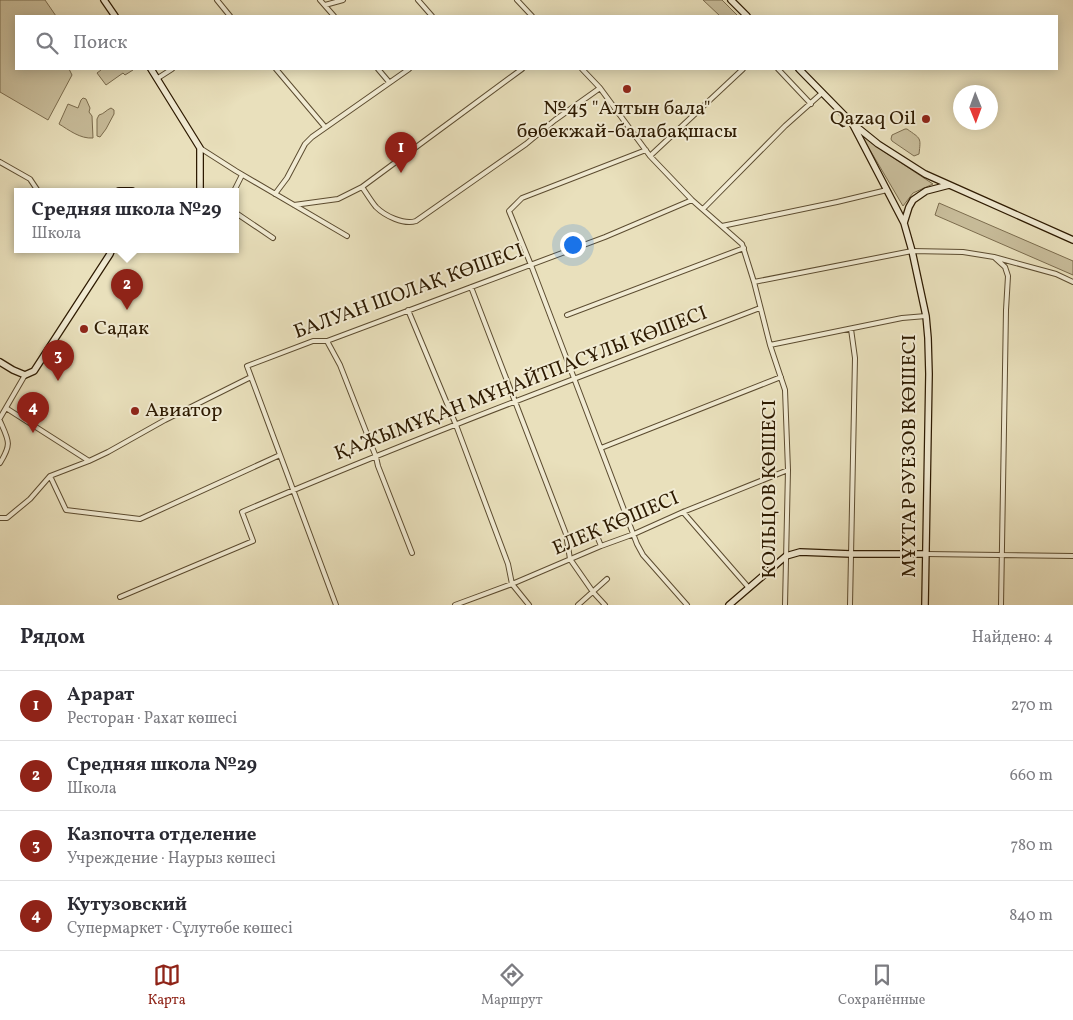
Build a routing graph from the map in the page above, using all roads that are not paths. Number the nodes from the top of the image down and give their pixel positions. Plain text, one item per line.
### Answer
1 (104, 0) edge
2 (217, 0) edge
3 (320, 0) edge
4 (343, 0) edge
5 (418, 0) edge
6 (517, 0) edge
7 (731, 0) edge
8 (325, 5) junction
9 (114, 15) edge
10 (229, 15) edge
11 (333, 15) edge
12 (431, 15) edge
13 (531, 15) edge
14 (746, 15) edge
15 (152, 70) edge
16 (170, 70) edge
17 (277, 70) edge
18 (379, 70) edge
19 (407, 70) edge
20 (521, 70) edge
21 (583, 70) edge
22 (742, 70) edge
23 (779, 70) edge
24 (800, 70) edge
25 (158, 78) junction
26 (389, 82) junction
27 (600, 88) junction
28 (822, 93) junction
29 (811, 104) junction
30 (852, 123) junction
31 (325, 126) junction
32 (200, 148) junction
33 (646, 150) junction
34 (650, 156) junction
35 (0, 162) edge
36 (242, 175) junction
37 (949, 185) junction
38 (362, 187) junction
39 (36, 188) edge
40 (201, 188) edge
41 (236, 188) edge
42 (887, 190) junction
43 (276, 194) junction
44 (692, 200) junction
45 (294, 205) junction
46 (703, 209) junction
47 (239, 215) edge
48 (904, 223) junction
49 (722, 226) junction
50 (347, 236) dead end
51 (273, 238) dead end
52 (1073, 240) edge
53 (744, 248) junction
54 (912, 251) junction
55 (110, 253) edge
56 (994, 257) junction
57 (531, 265) junction
58 (754, 282) junction
59 (1073, 282) edge
60 (471, 287) junction
61 (760, 308) junction
62 (408, 310) junction
63 (567, 315) dead end
64 (926, 316) junction
65 (851, 329) junction
66 (327, 341) junction
67 (770, 344) junction
68 (0, 362) edge
69 (25, 375) junction
70 (251, 377) junction
71 (781, 377) junction
72 (574, 379) junction
73 (514, 401) junction
74 (6, 408) junction
75 (0, 420) edge
76 (456, 425) junction
77 (602, 448) junction
78 (280, 454) junction
79 (376, 457) junction
80 (89, 461) junction
81 (0, 463) edge
82 (788, 470) junction
83 (50, 476) junction
84 (293, 490) junction
85 (683, 512) junction
86 (0, 518) edge
87 (595, 531) dead end
88 (634, 534) junction
89 (601, 546) junction
90 (412, 553) dead end
91 (851, 554) junction
92 (926, 554) junction
93 (1002, 555) junction
94 (786, 556) junction
95 (1073, 556) edge
96 (570, 559) junction
97 (607, 579) dead end
98 (512, 584) junction
99 (749, 588) junction
100 (593, 592) junction
101 (120, 597) dead end
102 (336, 605) edge
103 (456, 605) edge
104 (529, 605) edge
105 (578, 605) edge
106 (605, 605) edge
107 (687, 605) edge
108 (729, 605) edge
109 (785, 605) edge
110 (850, 605) edge
111 (925, 605) edge
112 (1001, 605) edge

1 - 9 street
2 - 10 street
3 - 8 street
4 - 8 street
5 - 12 street
6 - 13 street
7 - 14 street
8 - 11 street
15 - 25 street
16 - 25 street
17 - 31 street
18 - 26 street
19 - 26 street
20 - 38 street
21 - 27 street, КОЛЬЦОВ КӨШЕСІ
22 - 34 street
23 - 29 street
24 - 28 street
25 - 32 street
26 - 31 street
27 - 33 street, КОЛЬЦОВ КӨШЕСІ
27 - 38 street
28 - 29 street
28 - 30 street
29 - 46 street
30 - 37 street
30 - 42 street, МҰХТАР ӘУЕЗОВ КӨШЕСІ
31 - 43 street
32 - 36 street
32 - 40 street
33 - 34 street, КОЛЬЦОВ КӨШЕСІ
33 - 57 street
34 - 44 street, КОЛЬЦОВ КӨШЕСІ
35 - 39 street
36 - 41 street
36 - 43 street
37 - 48 street
37 - 52 street
38 - 45 street
42 - 48 street, МҰХТАР ӘУЕЗОВ КӨШЕСІ
42 - 49 street
43 - 45 street
44 - 46 street, КОЛЬЦОВ КӨШЕСІ
44 - 57 street, БАЛУАН ШОЛАҚ КӨШЕСІ
45 - 50 street
46 - 49 street, КОЛЬЦОВ КӨШЕСІ
47 - 51 street
48 - 54 street, МҰХТАР ӘУЕЗОВ КӨШЕСІ
49 - 53 street, КОЛЬЦОВ КӨШЕСІ
53 - 58 street, КОЛЬЦОВ КӨШЕСІ
53 - 63 street
54 - 56 street
54 - 58 street
54 - 64 street, МҰХТАР ӘУЕЗОВ КӨШЕСІ
55 - 69 street
56 - 59 street
56 - 93 street
57 - 60 street, БАЛУАН ШОЛАҚ КӨШЕСІ
57 - 72 street
58 - 61 street, КОЛЬЦОВ КӨШЕСІ
60 - 62 street, БАЛУАН ШОЛАҚ КӨШЕСІ
60 - 73 street
61 - 67 street, КОЛЬЦОВ КӨШЕСІ
61 - 72 street, ҚАЖЫМҰҚАН МҰҢАЙТПАСҰЛЫ КӨШЕСІ
62 - 66 street, БАЛУАН ШОЛАҚ КӨШЕСІ
62 - 76 street
64 - 65 street
64 - 92 street, МҰХТАР ӘУЕЗОВ КӨШЕСІ
65 - 67 street
65 - 91 street
66 - 70 street, БАЛУАН ШОЛАҚ КӨШЕСІ
66 - 79 street
67 - 71 street, КОЛЬЦОВ КӨШЕСІ
68 - 69 street
69 - 74 street
70 - 78 street
70 - 80 street
71 - 77 street
71 - 82 street, КОЛЬЦОВ КӨШЕСІ
72 - 73 street, ҚАЖЫМҰҚАН МҰҢАЙТПАСҰЛЫ КӨШЕСІ
72 - 77 street
73 - 76 street, ҚАЖЫМҰҚАН МҰҢАЙТПАСҰЛЫ КӨШЕСІ
73 - 96 street
74 - 75 street
74 - 80 street
75 - 81 street
76 - 79 street, ҚАЖЫМҰҚАН МҰҢАЙТПАСҰЛЫ КӨШЕСІ
76 - 98 street
77 - 88 street
78 - 83 street
78 - 84 street
79 - 84 street, ҚАЖЫМҰҚАН МҰҢАЙТПАСҰЛЫ КӨШЕСІ
79 - 90 street
80 - 83 street
82 - 85 street, ЕЛЕК КӨШЕСІ
82 - 94 street, КОЛЬЦОВ КӨШЕСІ
83 - 86 street
84 - 101 street, ҚАЖЫМҰҚАН МҰҢАЙТПАСҰЛЫ КӨШЕСІ
84 - 102 street
85 - 88 street, ЕЛЕК КӨШЕСІ
85 - 99 street
87 - 89 street
88 - 89 street, ЕЛЕК КӨШЕСІ
88 - 107 street
89 - 96 street, ЕЛЕК КӨШЕСІ
91 - 92 street
91 - 94 street
91 - 110 street
92 - 93 street
92 - 111 street, МҰХТАР ӘУЕЗОВ КӨШЕСІ
93 - 95 street
93 - 112 street
94 - 99 street
94 - 109 street, КОЛЬЦОВ КӨШЕСІ
96 - 98 street, ЕЛЕК КӨШЕСІ
96 - 100 street
97 - 100 street
98 - 103 street, ЕЛЕК КӨШЕСІ
98 - 104 street
99 - 108 street
100 - 105 street
100 - 106 street

